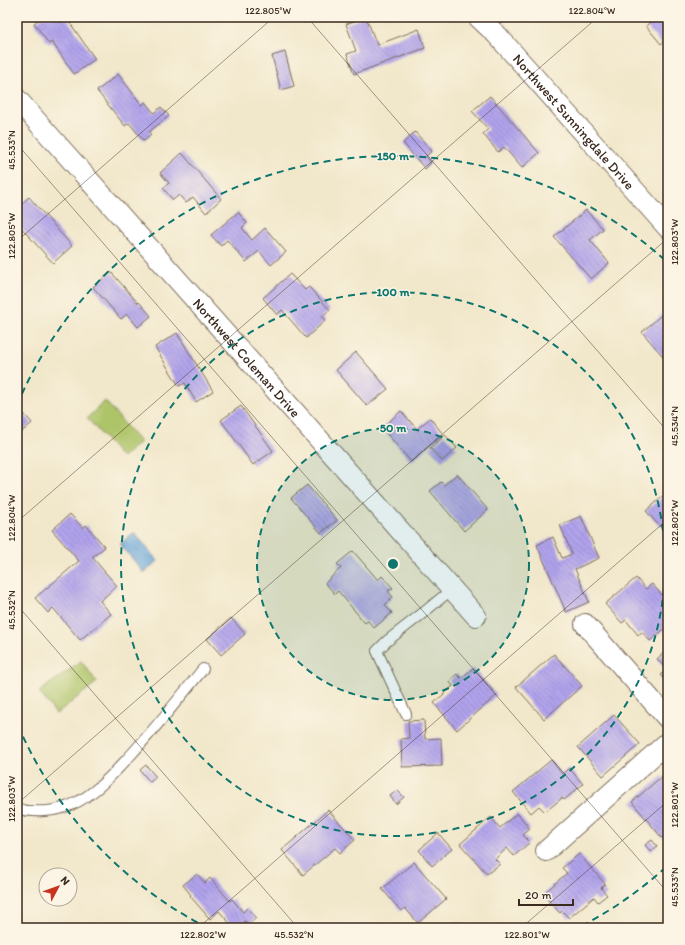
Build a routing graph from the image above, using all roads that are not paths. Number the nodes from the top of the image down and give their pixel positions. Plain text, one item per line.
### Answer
1 (478, 17) edge
2 (17, 99) edge
3 (668, 228) edge
4 (452, 589) junction
5 (476, 616) dead end
6 (585, 624) dead end
7 (203, 669) dead end
8 (406, 714) dead end
9 (668, 719) edge
10 (668, 742) edge
11 (17, 809) edge
12 (546, 852) dead end

1 - 3 street, Northwest Sunningdale Drive
2 - 4 street, Northwest Coleman Drive
4 - 5 street, Northwest Coleman Drive
4 - 8 lane
6 - 9 street
7 - 11 lane
10 - 12 street

